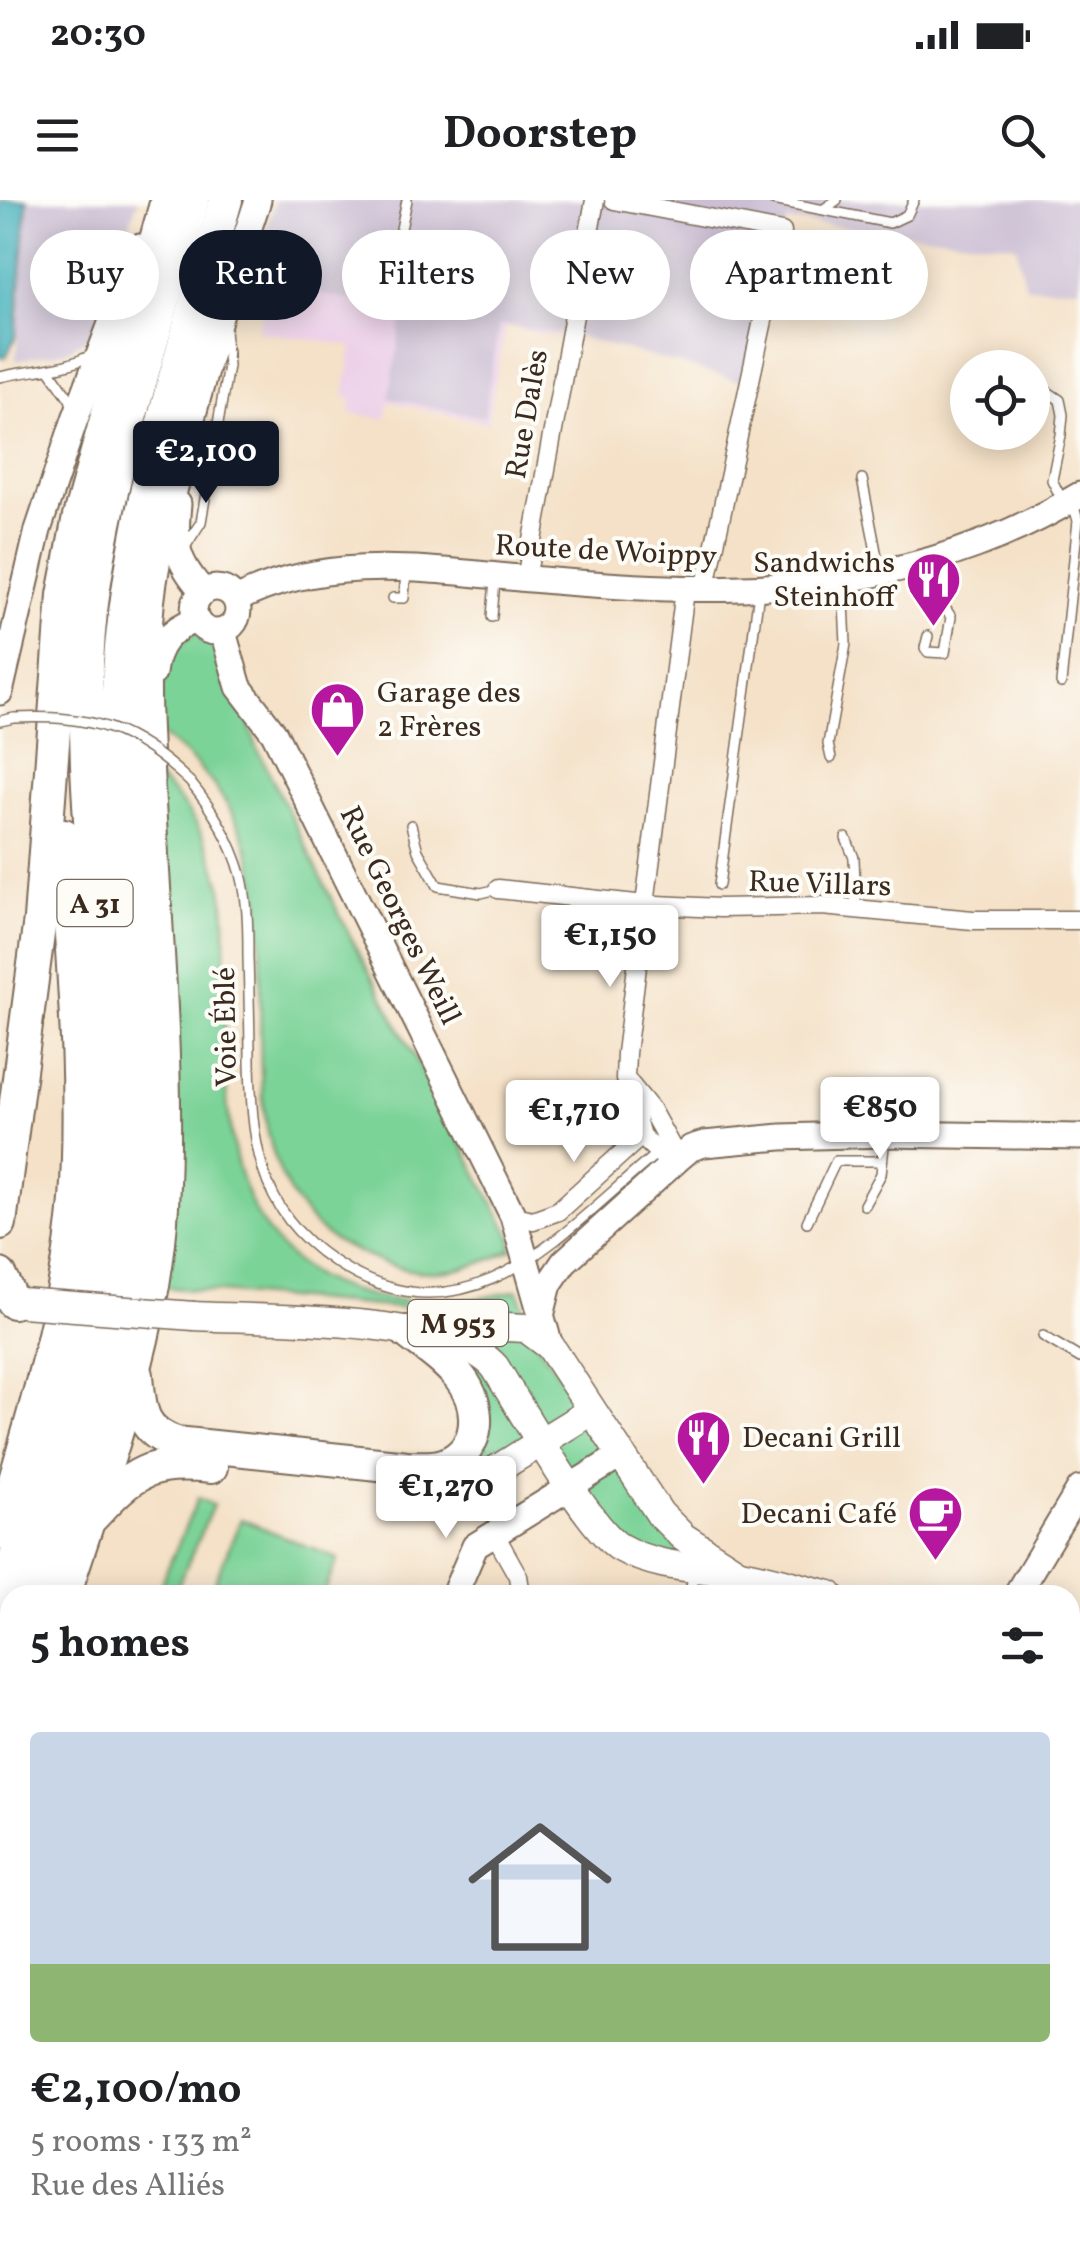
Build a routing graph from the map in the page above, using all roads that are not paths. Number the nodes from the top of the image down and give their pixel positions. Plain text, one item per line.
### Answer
1 (158, 200) edge
2 (167, 200) edge
3 (194, 200) edge
4 (226, 200) edge
5 (258, 200) edge
6 (407, 200) edge
7 (595, 200) edge
8 (614, 200) edge
9 (773, 200) edge
10 (838, 200) edge
11 (914, 200) edge
12 (824, 209) junction
13 (248, 230) edge
14 (401, 230) edge
15 (219, 320) edge
16 (222, 320) edge
17 (101, 350) junction
18 (49, 369) junction
19 (0, 377) edge
20 (1050, 393) edge
21 (76, 419) junction
22 (187, 430) junction
23 (862, 478) dead end
24 (1072, 500) edge
25 (178, 557) junction
26 (925, 562) junction
27 (406, 570) junction
28 (880, 574) junction
29 (496, 576) junction
30 (526, 579) junction
31 (843, 582) junction
32 (759, 589) junction
33 (695, 590) junction
34 (934, 591) junction
35 (204, 592) junction
36 (393, 598) dead end
37 (236, 600) junction
38 (932, 616) dead end
39 (492, 618) dead end
40 (196, 620) junction
41 (223, 632) junction
42 (928, 636) dead end
43 (1061, 683) dead end
44 (0, 692) edge
45 (55, 696) junction
46 (144, 712) junction
47 (0, 721) edge
48 (831, 758) dead end
49 (411, 824) dead end
50 (846, 838) dead end
51 (719, 885) dead end
52 (498, 889) joint
53 (644, 904) junction
54 (856, 908) junction
55 (1080, 920) edge
56 (626, 1079) junction
57 (1080, 1126) edge
58 (885, 1134) junction
59 (641, 1136) junction
60 (1080, 1137) edge
61 (670, 1155) junction
62 (880, 1162) junction
63 (864, 1205) dead end
64 (513, 1216) junction
65 (807, 1222) dead end
66 (0, 1223) edge
67 (526, 1264) junction
68 (9, 1295) edge
69 (540, 1319) junction
70 (359, 1325) junction
71 (407, 1332) junction
72 (1043, 1336) dead end
73 (550, 1346) junction
74 (1080, 1358) edge
75 (136, 1361) junction
76 (590, 1411) junction
77 (543, 1443) junction
78 (620, 1456) junction
79 (405, 1486) joint
80 (571, 1486) junction
81 (1080, 1489) edge
82 (87, 1523) junction
83 (494, 1532) junction
84 (0, 1534) edge
85 (1049, 1543) junction
86 (740, 1573) junction
87 (692, 1582) edge
88 (6, 1585) edge
89 (37, 1585) edge
90 (67, 1585) edge
91 (458, 1585) edge
92 (519, 1585) edge
93 (774, 1585) edge
94 (1022, 1585) edge
95 (1040, 1585) edge

1 - 17 main road
2 - 45 highway
3 - 88 highway, A 31
4 - 89 highway, A 31
5 - 13 main road
6 - 14 lane
7 - 30 street, Rue Dalès
8 - 33 street
9 - 12 lane
10 - 12 lane
11 - 12 lane
15 - 22 main road
16 - 25 lane
17 - 18 lane
17 - 21 main road
18 - 19 lane
18 - 21 lane
20 - 24 lane
21 - 44 main road
22 - 25 main road
22 - 46 highway
23 - 28 lane
24 - 26 main road, Route de Woippy
24 - 43 lane
25 - 35 main road
26 - 28 main road, Route de Woippy
26 - 34 lane
27 - 29 main road, Route de Woippy
27 - 36 lane
27 - 37 main road, Route de Woippy
28 - 31 main road, Route de Woippy
29 - 30 main road, Route de Woippy
29 - 39 lane
30 - 33 main road, Route de Woippy
31 - 32 main road, Route de Woippy
31 - 48 lane
32 - 33 main road, Route de Woippy
32 - 51 lane
33 - 53 street
34 - 38 lane
34 - 42 lane
35 - 37 main road
35 - 40 main road
37 - 41 main road
40 - 41 main road
40 - 46 main road
41 - 64 main road, Rue Georges Weill
45 - 66 highway
45 - 84 highway
46 - 75 highway
47 - 67 lane, Voie Éblé, bridge
49 - 52 lane
50 - 54 lane
52 - 53 street, Rue Villars
53 - 54 street, Rue Villars
53 - 56 street
54 - 55 street, Rue Villars
56 - 59 street
56 - 61 street
57 - 61 lane
58 - 60 main road
58 - 61 main road
58 - 62 lane
59 - 61 street
59 - 64 street
61 - 67 lane, Voie Éblé
61 - 69 main road
62 - 63 lane
62 - 65 lane
64 - 67 main road, Rue Georges Weill
67 - 69 main road, Rue Georges Weill
68 - 70 main road, M 953, bridge
69 - 73 main road, Rue Georges Weill
70 - 71 main road, M 953
70 - 73 main road, M 953
71 - 75 highway
71 - 77 main road, M 953
72 - 74 lane
73 - 76 main road, M 953
75 - 82 highway
76 - 77 main road
76 - 78 main road, M 953
77 - 79 main road
77 - 80 main road, M 953
78 - 80 main road
78 - 86 main road, M 953
79 - 82 highway
80 - 83 main road
80 - 87 main road, M 953
81 - 85 main road
82 - 90 highway
83 - 91 main road
83 - 92 street
85 - 94 main road
85 - 95 main road
86 - 87 main road, M 953
86 - 93 main road, M 953

